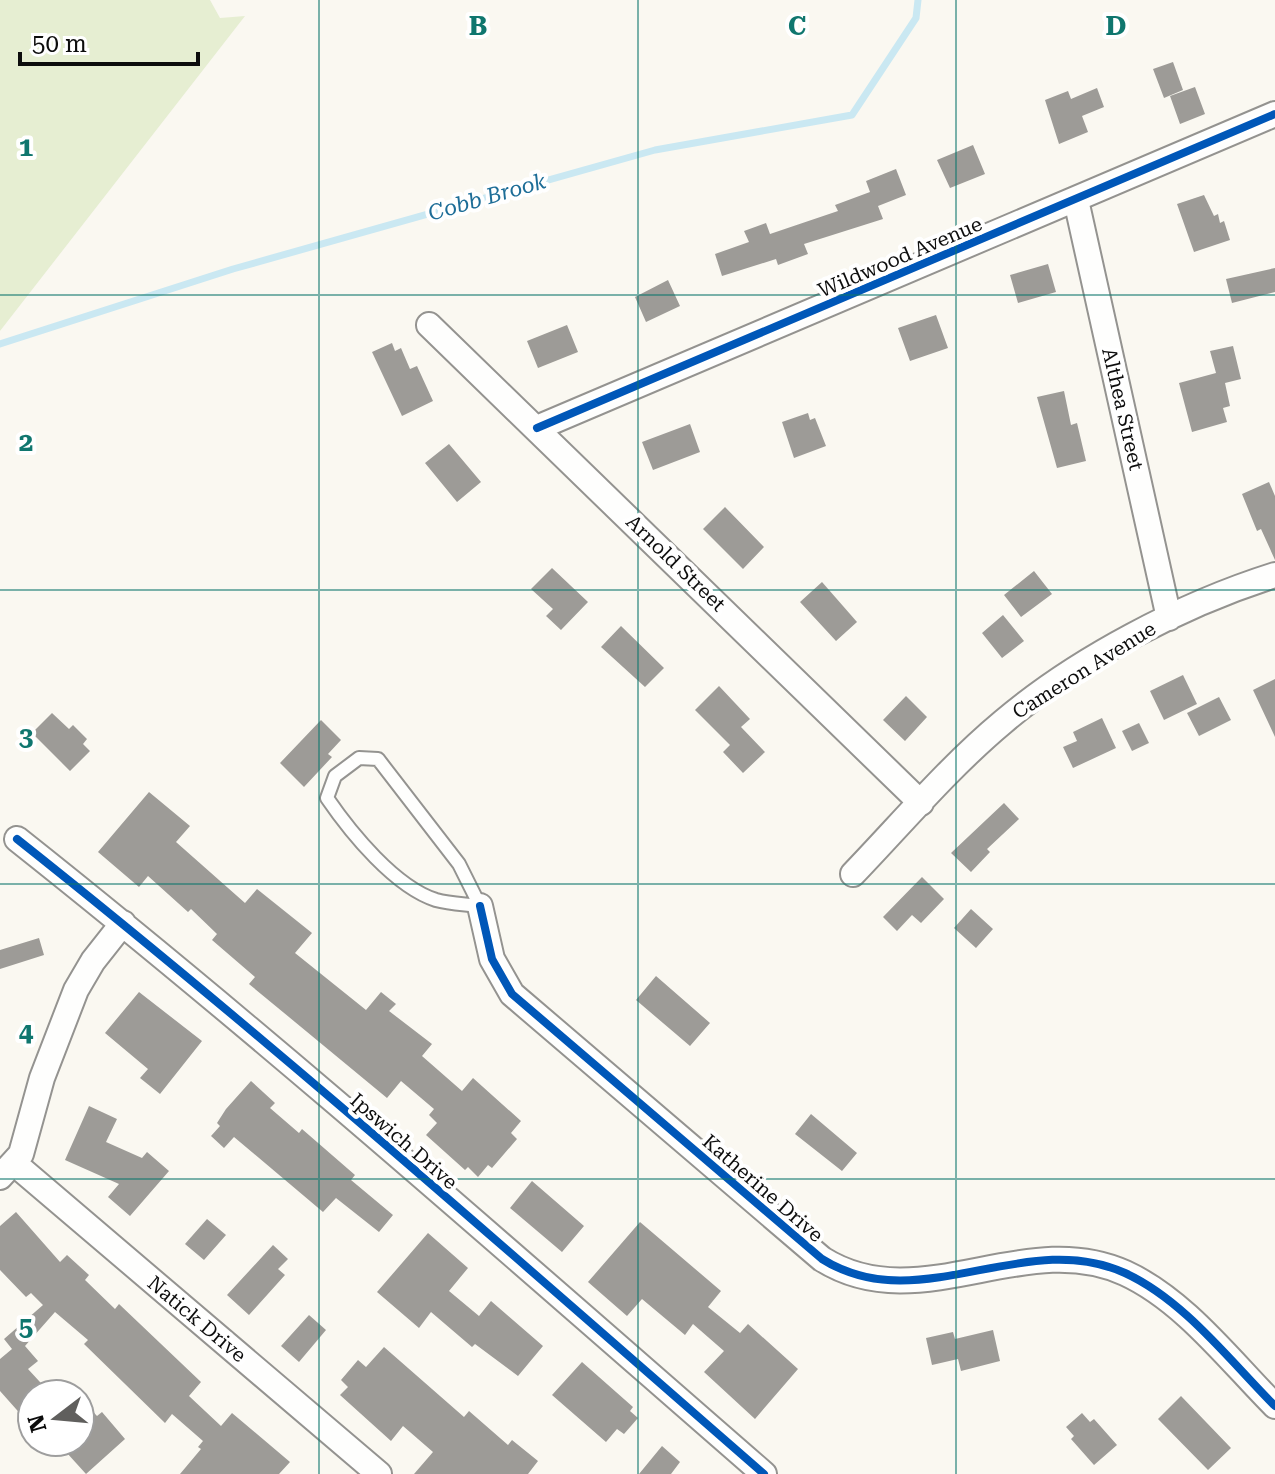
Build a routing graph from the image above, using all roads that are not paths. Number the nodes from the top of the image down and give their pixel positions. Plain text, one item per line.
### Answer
1 (1275, 114) edge
2 (1076, 200) junction
3 (429, 325) dead end
4 (537, 428) junction
5 (1275, 575) edge
6 (1169, 618) junction
7 (921, 803) junction
8 (17, 839) dead end
9 (853, 874) dead end
10 (480, 906) junction
11 (123, 923) junction
12 (8, 1170) edge
13 (1275, 1406) edge
14 (379, 1474) edge
15 (764, 1474) edge

1 - 2 street, Wildwood Avenue
2 - 4 street, Wildwood Avenue
2 - 6 street, Althea Street
3 - 4 street, Arnold Street
4 - 7 street, Arnold Street
5 - 6 street, Cameron Avenue
6 - 7 street, Cameron Avenue
7 - 9 street, Cameron Avenue
8 - 11 street, Ipswich Drive
10 - 10 lane
10 - 13 street, Katherine Drive
11 - 12 street
11 - 15 street, Ipswich Drive
12 - 14 street, Natick Drive

